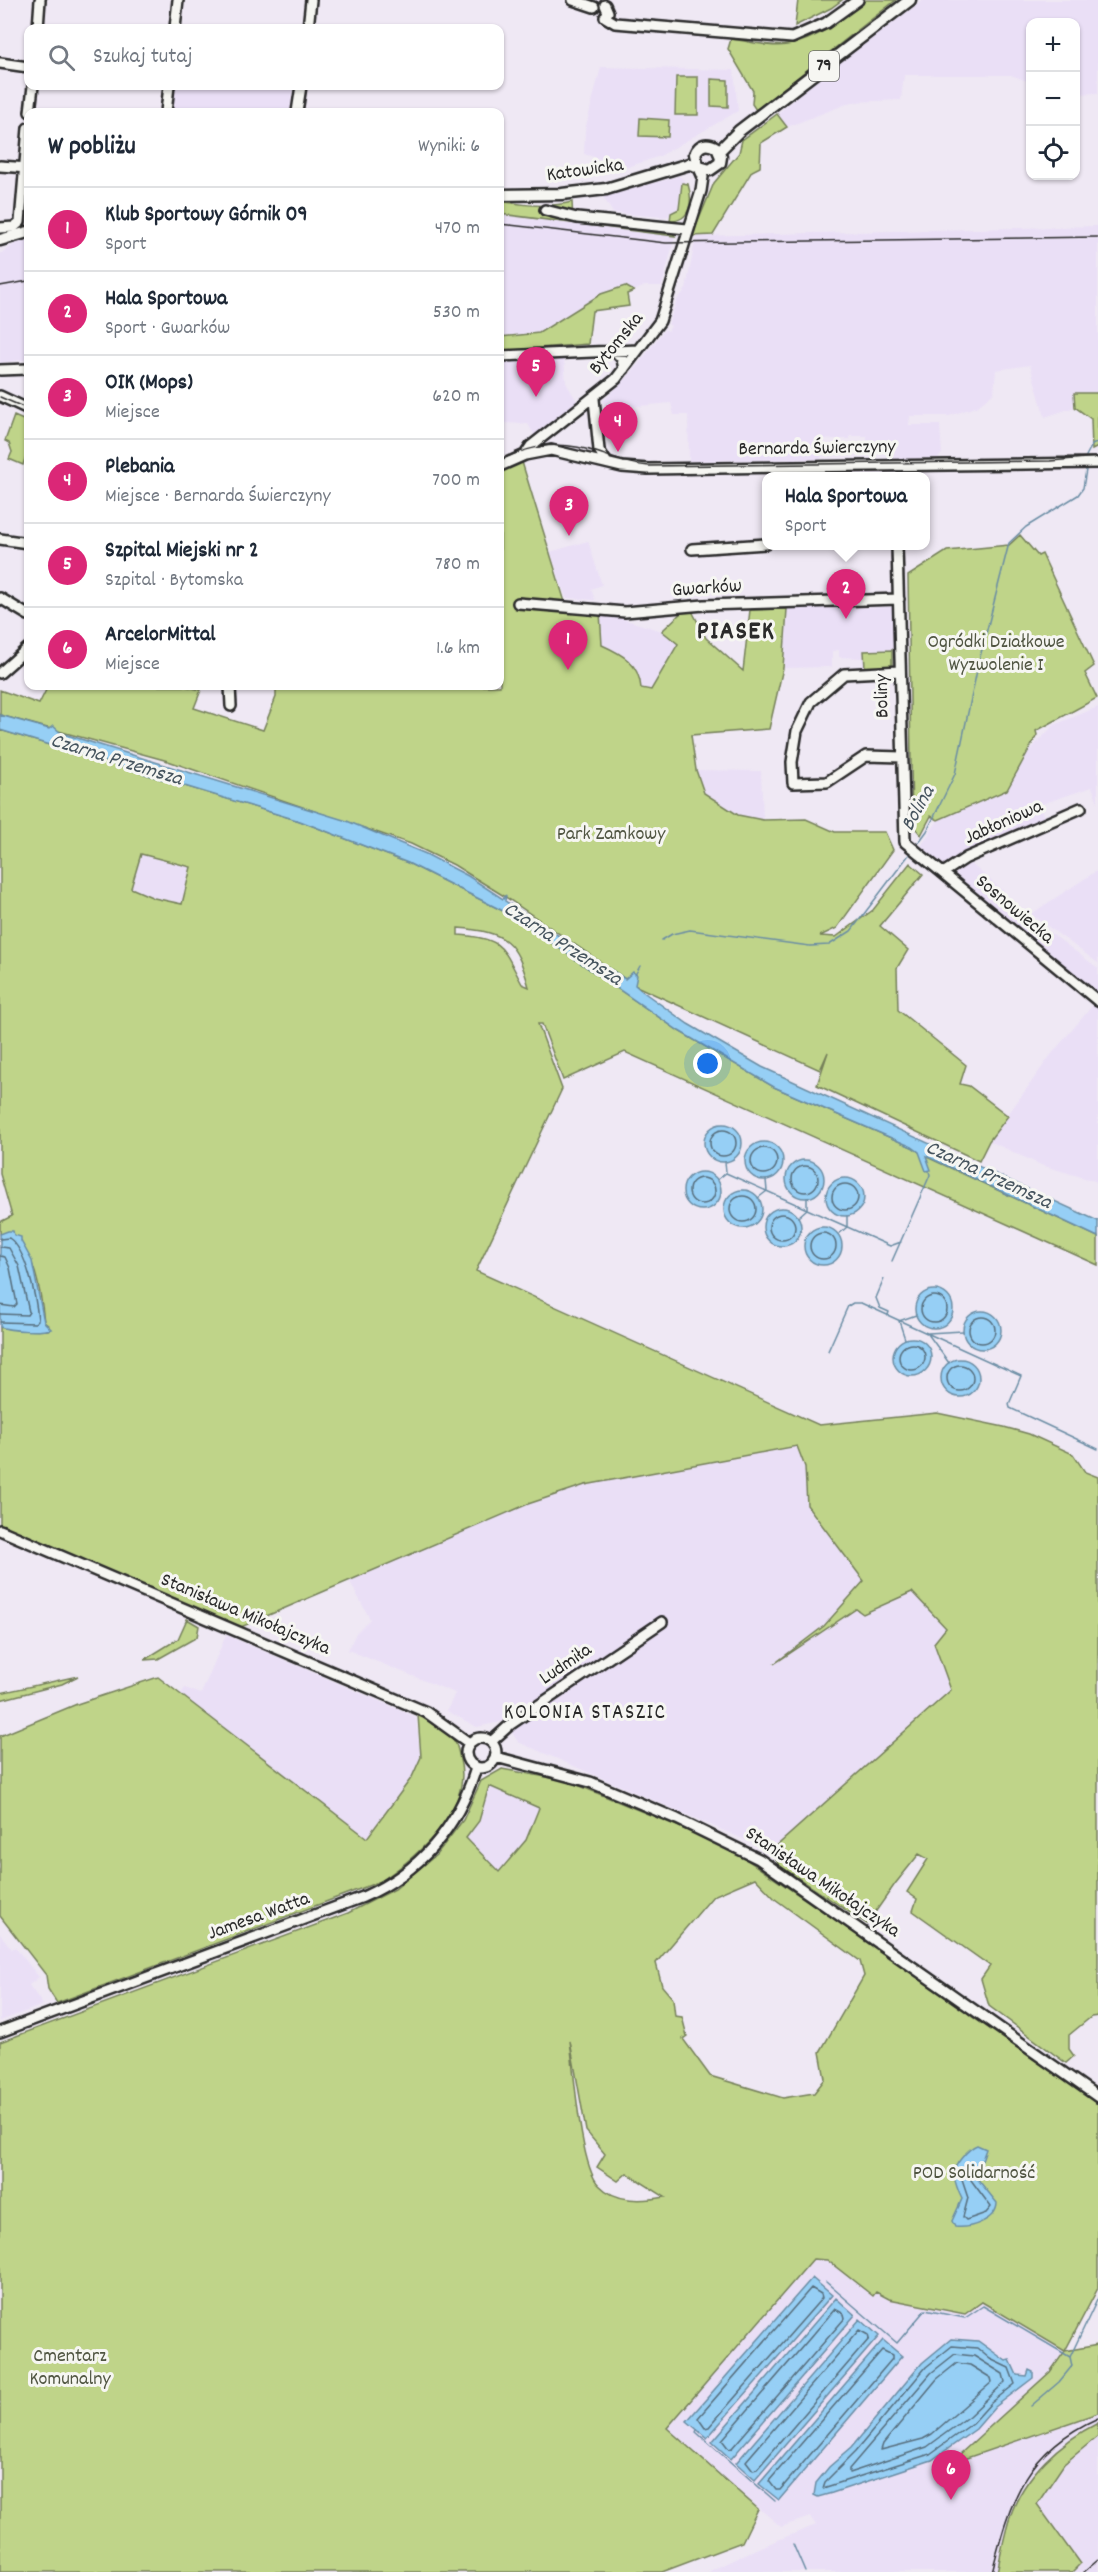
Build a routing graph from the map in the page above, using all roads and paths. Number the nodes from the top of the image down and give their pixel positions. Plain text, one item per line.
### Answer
1 (40, 0) edge
2 (178, 0) edge
3 (311, 0) edge
4 (573, 0) edge
5 (858, 0) edge
6 (910, 0) edge
7 (606, 2) edge
8 (594, 7) junction
9 (605, 17) junction
10 (38, 24) edge
11 (175, 24) edge
12 (308, 24) edge
13 (0, 63) edge
14 (24, 66) edge
15 (33, 90) edge
16 (169, 90) edge
17 (300, 90) edge
18 (30, 108) edge
19 (166, 108) edge
20 (298, 108) edge
21 (302, 108) edge
22 (716, 148) junction
23 (695, 154) junction
24 (0, 166) edge
25 (698, 166) junction
26 (674, 167) junction
27 (24, 168) edge
28 (714, 169) junction
29 (701, 190) junction
30 (504, 195) edge
31 (545, 210) dead end
32 (24, 224) edge
33 (687, 229) junction
34 (24, 233) edge
35 (0, 237) edge
36 (613, 349) junction
37 (638, 350) junction
38 (504, 356) edge
39 (24, 369) edge
40 (624, 369) junction
41 (0, 370) edge
42 (0, 396) edge
43 (594, 399) junction
44 (24, 407) edge
45 (555, 429) junction
46 (599, 450) junction
47 (560, 451) junction
48 (525, 454) junction
49 (589, 459) junction
50 (607, 463) junction
51 (1098, 463) edge
52 (504, 464) edge
53 (896, 472) edge
54 (0, 539) edge
55 (24, 542) edge
56 (762, 544) edge
57 (692, 549) dead end
58 (897, 550) edge
59 (0, 598) edge
60 (898, 599) junction
61 (518, 603) dead end
62 (24, 613) edge
63 (24, 652) edge
64 (900, 671) junction
65 (0, 673) edge
66 (230, 690) edge
67 (231, 706) dead end
68 (902, 757) junction
69 (1081, 808) dead end
70 (908, 845) joint
71 (943, 873) junction
72 (1098, 1001) edge
73 (0, 1530) edge
74 (662, 1622) dead end
75 (492, 1741) junction
76 (469, 1743) junction
77 (496, 1757) junction
78 (476, 1768) junction
79 (0, 2032) edge
80 (1098, 2097) edge

1 - 10 street
2 - 11 street
3 - 12 street
4 - 8 street
5 - 9 street
6 - 22 main road, 79
7 - 8 street
7 - 9 street
8 - 9 street
13 - 14 street
15 - 18 street
16 - 19 street
17 - 20 street
17 - 21 street
22 - 23 main road, 79
22 - 28 main road
23 - 25 main road
23 - 26 main road, Katowicka / 79
24 - 27 street
25 - 26 main road, Katowicka / 79
25 - 28 main road, 79
25 - 29 street, Bytomska
26 - 30 main road, Katowicka / 79
28 - 29 street, Bytomska
29 - 33 street, Bytomska
31 - 33 street
32 - 35 street
33 - 37 street, Bytomska
34 - 35 main road
36 - 37 street
36 - 38 street
36 - 40 street
37 - 40 street, Bytomska
39 - 41 street
40 - 43 street, Bytomska
42 - 44 street
43 - 45 street, Bytomska
43 - 46 street
45 - 47 street
45 - 48 street, Bytomska
46 - 49 street
46 - 50 street
47 - 48 street, Bytomska
47 - 49 street, Bernarda Świerczyny
48 - 52 street, Bytomska
49 - 50 street, Bernarda Świerczyny
50 - 53 street, Bernarda Świerczyny
51 - 53 street, Bernarda Świerczyny
54 - 55 street
56 - 57 street
58 - 60 street, Boliny
59 - 62 street
60 - 61 street, Gwarków
60 - 64 street, Boliny
63 - 65 street
64 - 68 street, Boliny
64 - 68 street
66 - 67 street
68 - 70 street, Boliny
69 - 71 street, Jabłoniowa
70 - 71 street, Sosnowiecka
71 - 72 street, Sosnowiecka
73 - 76 street, Stanisława Mikołajczyka
74 - 75 street, Ludmiła
75 - 76 street
75 - 77 street
76 - 78 street
77 - 78 street
77 - 80 street, Stanisława Mikołajczyka
78 - 79 street, Jamesa Watta

